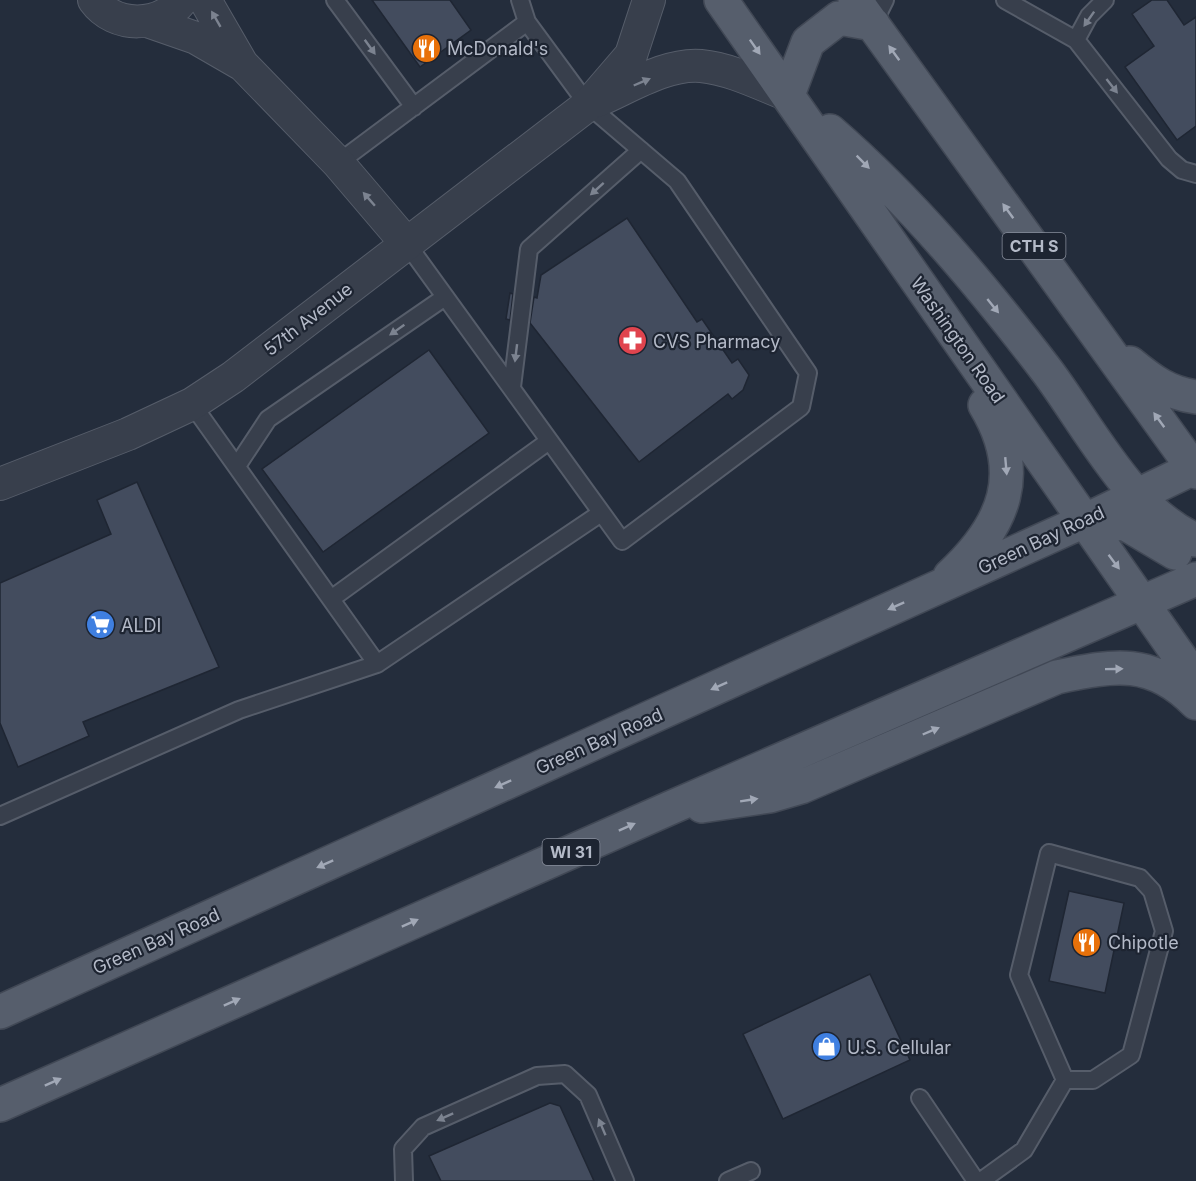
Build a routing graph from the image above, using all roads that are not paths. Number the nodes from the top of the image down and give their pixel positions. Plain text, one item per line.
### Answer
1 (94, 0) edge
2 (182, 0) edge
3 (205, 0) edge
4 (335, 0) edge
5 (520, 0) edge
6 (650, 0) edge
7 (721, 0) edge
8 (1005, 0) edge
9 (1105, 0) edge
10 (871, 8) edge
11 (147, 21) junction
12 (527, 22) junction
13 (1076, 40) junction
14 (242, 64) junction
15 (788, 95) junction
16 (588, 105) junction
17 (414, 106) junction
18 (641, 150) junction
19 (338, 163) junction
20 (1196, 174) edge
21 (858, 196) junction
22 (407, 244) junction
23 (445, 297) junction
24 (1094, 329) junction
25 (512, 387) junction
26 (1196, 397) edge
27 (192, 404) junction
28 (549, 441) junction
29 (237, 466) junction
30 (1195, 469) edge
31 (0, 484) edge
32 (1137, 495) junction
33 (601, 513) junction
34 (1084, 521) junction
35 (1196, 540) edge
36 (1196, 570) edge
37 (1196, 579) edge
38 (940, 586) junction
39 (331, 599) junction
40 (1144, 602) junction
41 (377, 664) junction
42 (1196, 680) edge
43 (1196, 704) edge
44 (670, 808) junction
45 (0, 816) edge
46 (0, 1012) edge
47 (1065, 1080) junction
48 (920, 1098) dead end
49 (0, 1105) edge
50 (751, 1171) dead end
51 (404, 1181) edge
52 (625, 1181) edge
53 (728, 1181) edge
54 (976, 1181) edge
55 (981, 1181) edge

1 - 11 street
2 - 11 street
14 -> 3 street
4 -> 17 lane
5 - 12 lane
6 - 16 street, 57th Avenue
7 -> 15 main road, Washington Road
8 - 13 lane
9 -> 13 lane
10 - 15 main road
24 -> 10 main road, CTH S
11 - 14 street
12 - 16 lane
12 - 17 lane
13 -> 20 lane
14 - 19 street
16 -> 15 street, 57th Avenue
15 - 21 main road, Washington Road
15 -> 32 main road
16 - 18 lane
16 - 22 street, 57th Avenue
17 - 19 lane
18 -> 25 lane
18 - 33 lane
22 -> 19 street
21 - 34 main road, Washington Road
21 -> 38 main road
22 - 23 lane
22 - 27 street, 57th Avenue
23 - 25 lane
23 -> 29 lane
24 - 26 main road
30 -> 24 main road, CTH S
25 - 28 lane
27 - 29 lane
27 - 31 street, 57th Avenue
28 - 33 lane
28 - 39 lane
29 - 39 lane
30 - 32 main road, Green Bay Road
32 - 34 main road, Green Bay Road
32 - 35 main road
33 - 41 lane
34 - 36 main road
34 - 38 main road, Green Bay Road
34 -> 40 main road, Washington Road
37 - 40 main road, WI 31
38 -> 46 main road, Green Bay Road
39 - 41 lane
40 - 42 main road, Washington Road
40 - 44 main road, WI 31
41 - 45 lane
44 -> 43 main road
49 -> 44 main road, WI 31
47 - 47 lane
47 - 55 lane
48 - 54 lane
50 - 53 lane
52 -> 51 lane

